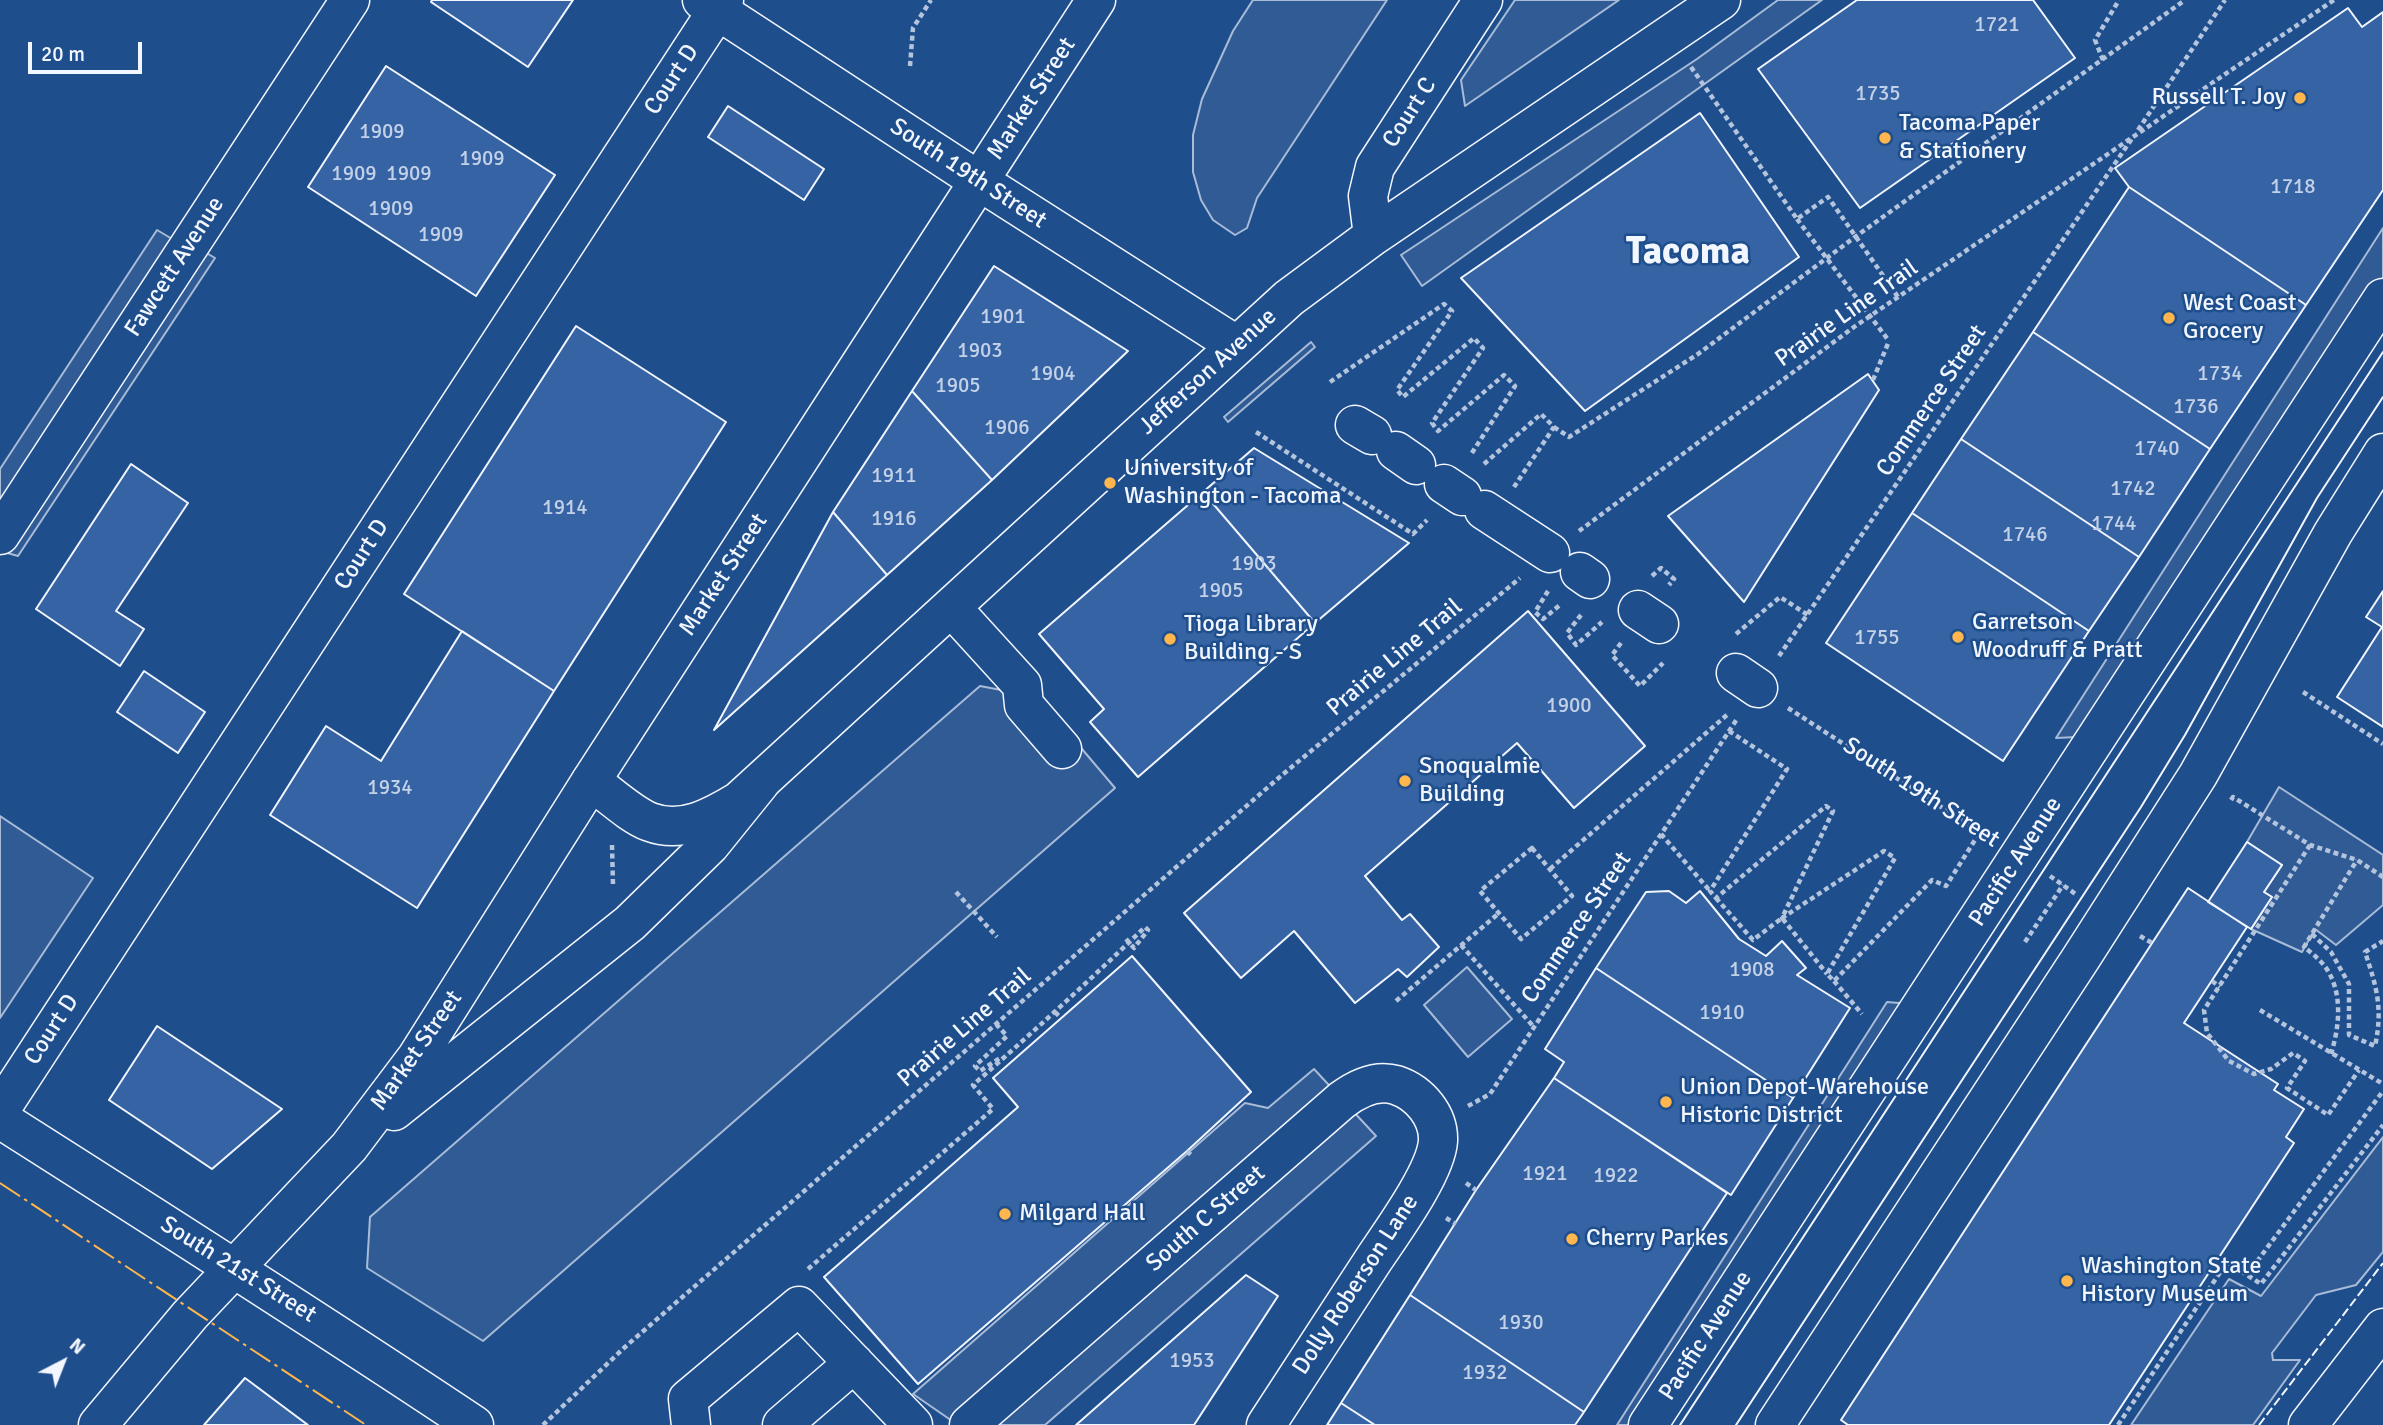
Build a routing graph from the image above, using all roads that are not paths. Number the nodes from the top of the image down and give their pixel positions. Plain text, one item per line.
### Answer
1 (350, 0) edge
2 (1096, 0) edge
3 (1483, 0) edge
4 (1721, 0) edge
5 (714, 3) edge
6 (979, 181) junction
7 (1373, 236) junction
8 (2383, 298) edge
9 (1236, 345) junction
10 (2383, 453) edge
11 (1436, 472) road end
12 (0, 535) edge
13 (951, 607) junction
14 (1645, 615) road end
15 (1062, 749) dead end
16 (591, 781) junction
17 (760, 783) junction
18 (0, 1110) edge
19 (0, 1119) edge
20 (1437, 1133) joint
21 (349, 1147) junction
22 (233, 1269) junction
23 (2383, 1328) edge
24 (854, 1363) junction
25 (99, 1425) edge
26 (474, 1425) edge
27 (691, 1425) edge
28 (782, 1425) edge
29 (913, 1425) edge
30 (969, 1425) edge
31 (1266, 1425) edge
32 (1648, 1425) edge
33 (1775, 1425) edge
34 (2308, 1425) edge

1 - 12 main road, Fawcett Avenue
2 - 6 main road, Market Street
3 - 7 main road, Court C
4 - 7 main road, Jefferson Avenue
5 - 6 main road, South 19th Street
5 - 18 main road, Court D
6 - 9 main road, South 19th Street
6 - 16 main road, Market Street
7 - 9 main road, Jefferson Avenue
8 - 32 main road, Pacific Avenue
9 - 13 main road, Jefferson Avenue
10 - 33 main road
11 - 14 main road
13 - 15 main road
13 - 17 main road, Jefferson Avenue
16 - 17 main road, Jefferson Avenue
16 - 21 main road, Market Street
17 - 21 main road
19 - 22 main road, South 21st Street
20 - 30 main road, South C Street
20 - 31 main road, Dolly Roberson Lane
21 - 22 main road
22 - 25 main road
22 - 26 main road, South 21st Street
23 - 34 main road
24 - 27 main road
24 - 28 main road
24 - 29 main road

